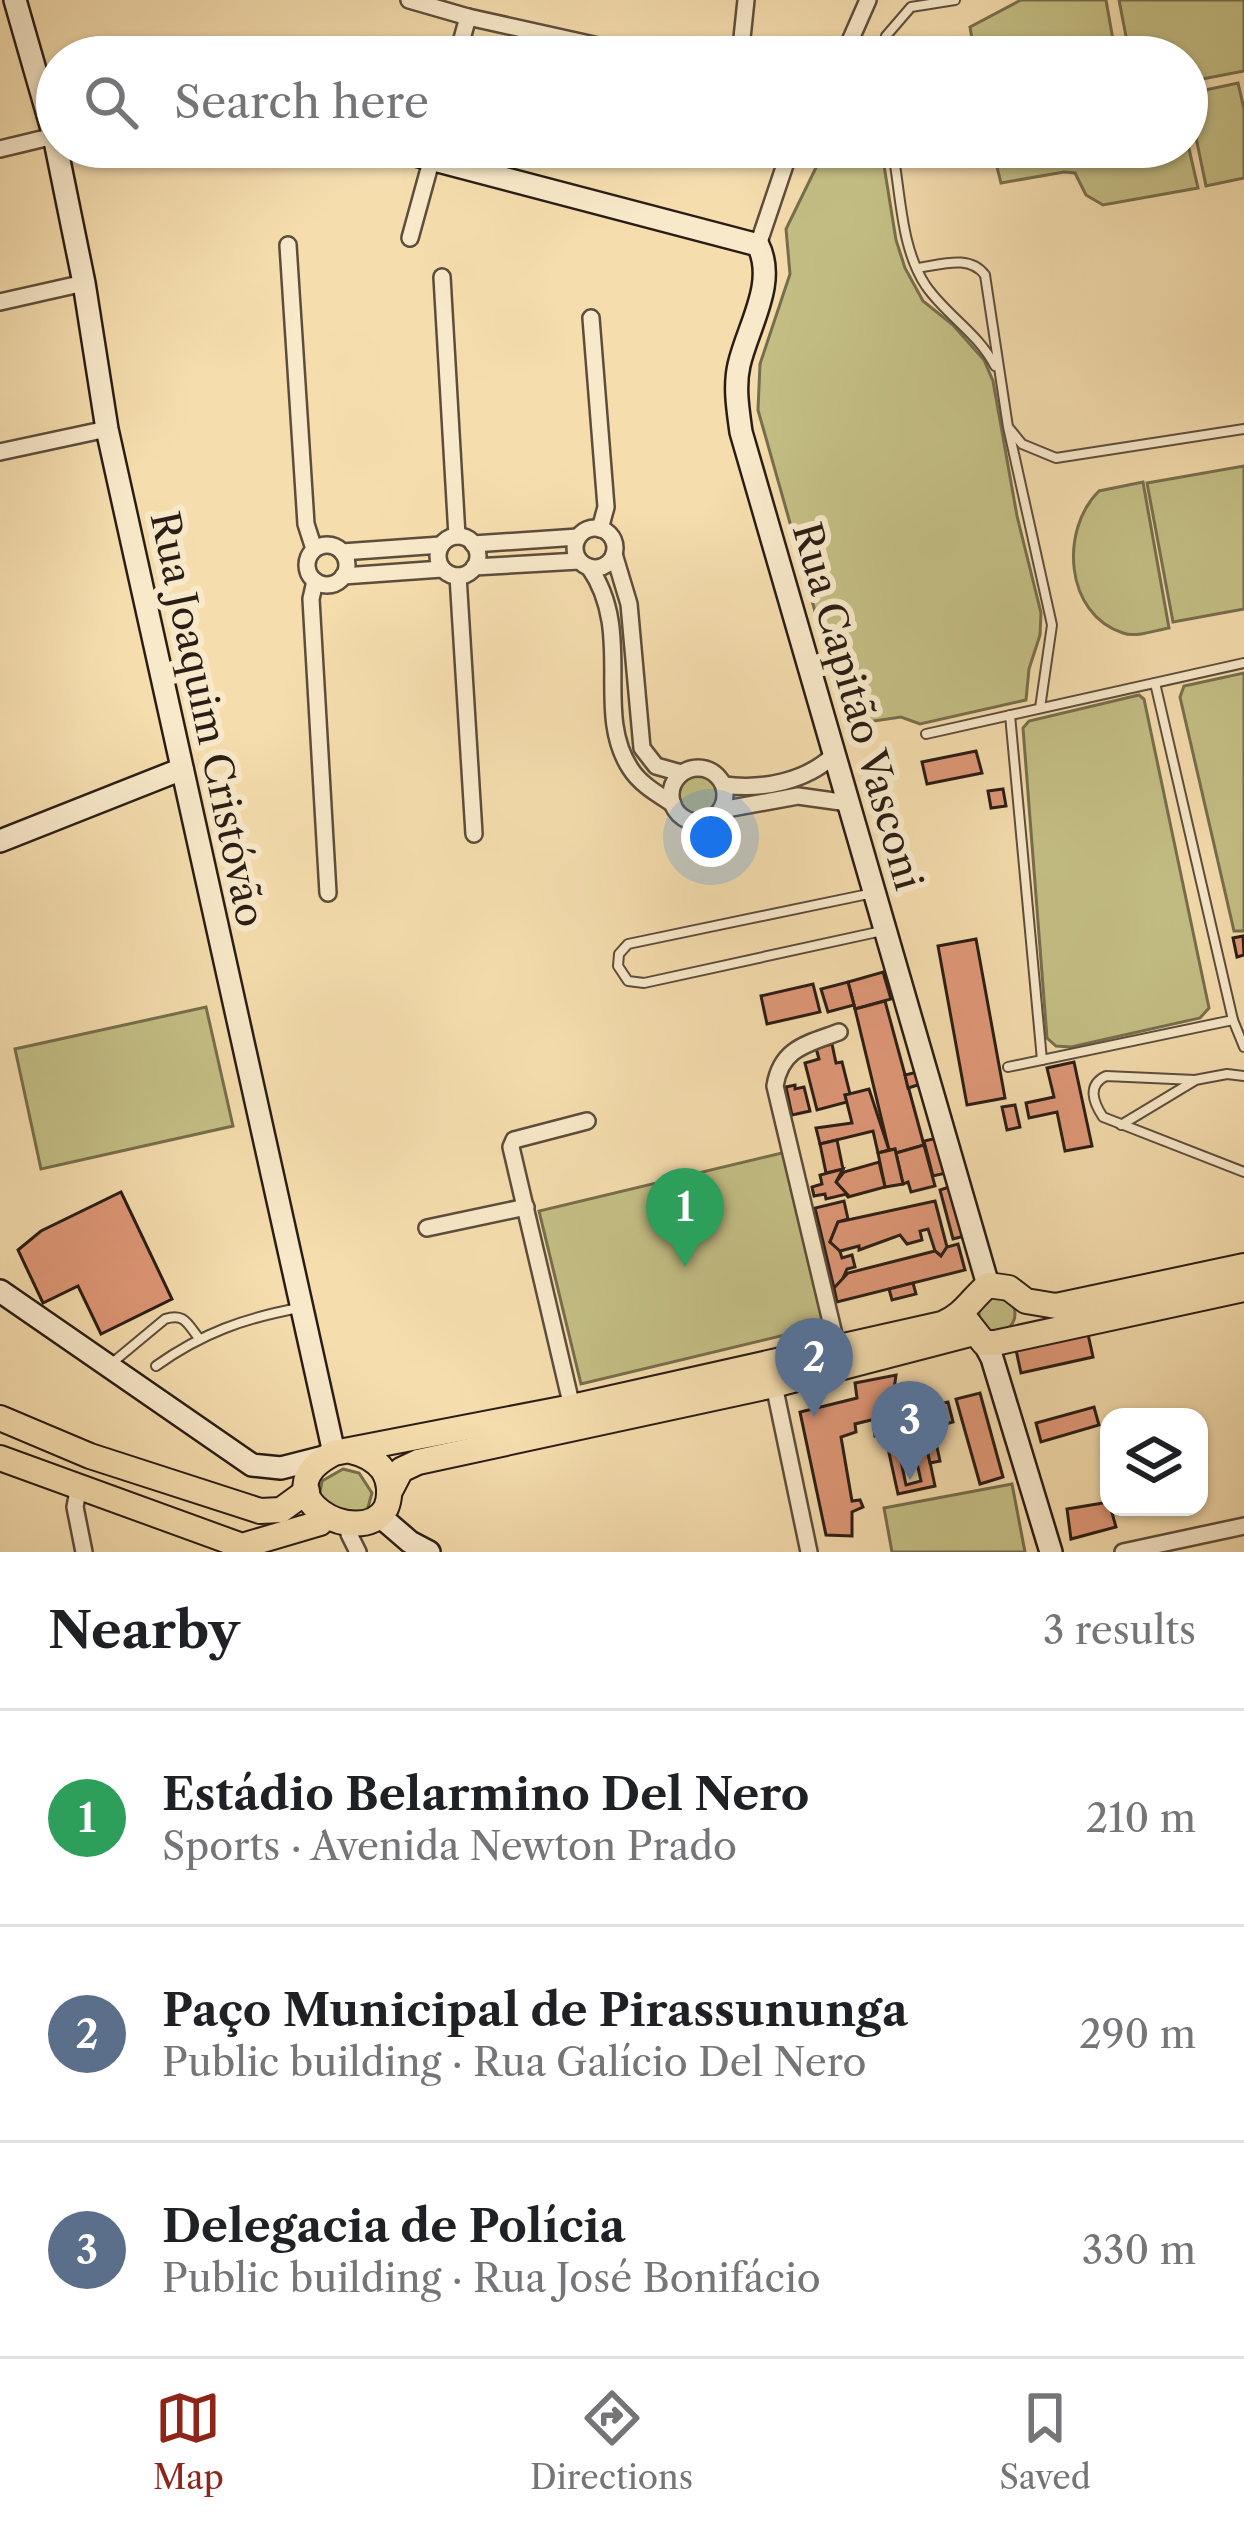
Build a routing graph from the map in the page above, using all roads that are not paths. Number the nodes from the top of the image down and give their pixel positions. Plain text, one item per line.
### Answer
1 (15, 0) edge
2 (409, 0) edge
3 (746, 0) edge
4 (868, 0) edge
5 (955, 0) edge
6 (468, 17) junction
7 (463, 36) edge
8 (554, 36) edge
9 (742, 36) edge
10 (852, 36) edge
11 (886, 36) edge
12 (30, 63) junction
13 (36, 65) edge
14 (36, 81) edge
15 (36, 140) edge
16 (0, 149) edge
17 (60, 168) edge
18 (430, 168) edge
19 (487, 168) edge
20 (783, 168) edge
21 (895, 168) edge
22 (410, 238) dead end
23 (287, 245) dead end
24 (758, 245) junction
25 (917, 268) junction
26 (442, 277) dead end
27 (84, 284) junction
28 (0, 302) edge
29 (591, 318) dead end
30 (1001, 378) junction
31 (1008, 427) junction
32 (107, 429) junction
33 (1244, 429) edge
34 (0, 452) edge
35 (600, 529) junction
36 (578, 537) junction
37 (449, 541) junction
38 (473, 544) junction
39 (314, 549) junction
40 (342, 552) junction
41 (614, 554) junction
42 (584, 564) junction
43 (474, 568) junction
44 (450, 572) junction
45 (343, 576) junction
46 (315, 581) junction
47 (1244, 663) edge
48 (1155, 682) junction
49 (1040, 708) junction
50 (1010, 715) junction
51 (926, 734) dead end
52 (835, 754) junction
53 (182, 769) junction
54 (682, 773) junction
55 (724, 785) junction
56 (798, 787) junction
57 (753, 795) junction
58 (848, 803) junction
59 (673, 804) junction
60 (721, 810) junction
61 (474, 835) dead end
62 (0, 841) edge
63 (875, 892) junction
64 (328, 893) dead end
65 (884, 931) junction
66 (1233, 1020) junction
67 (839, 1032) dead end
68 (1244, 1047) edge
69 (1042, 1060) junction
70 (1008, 1067) dead end
71 (1244, 1076) edge
72 (1196, 1080) junction
73 (587, 1121) dead end
74 (1121, 1125) junction
75 (1244, 1172) edge
76 (526, 1207) junction
77 (427, 1228) dead end
78 (1244, 1266) edge
79 (988, 1285) junction
80 (1244, 1288) edge
81 (0, 1291) edge
82 (1025, 1301) junction
83 (301, 1308) junction
84 (974, 1329) junction
85 (198, 1337) junction
86 (1015, 1337) junction
87 (837, 1347) junction
88 (109, 1365) junction
89 (156, 1366) dead end
90 (773, 1385) junction
91 (572, 1407) junction
92 (0, 1418) edge
93 (338, 1453) junction
94 (0, 1458) edge
95 (79, 1485) junction
96 (307, 1491) junction
97 (386, 1506) junction
98 (320, 1523) junction
99 (1244, 1526) edge
100 (353, 1543) edge
101 (250, 1549) edge
102 (84, 1552) edge
103 (429, 1552) edge
104 (809, 1552) edge
105 (1051, 1552) edge
106 (1123, 1552) edge

1 - 12 street, Rua Joaquim Cristóvão
2 - 6 street
3 - 9 street
4 - 10 street
5 - 11 lane
6 - 7 street
6 - 8 street
12 - 13 street
12 - 14 street, Rua Joaquim Cristóvão
15 - 16 street
17 - 27 street, Rua Joaquim Cristóvão
18 - 22 street
19 - 24 street
20 - 24 street, Rua Capitão Vasconi
21 - 25 lane
23 - 39 street
24 - 52 street, Rua Capitão Vasconi
25 - 30 lane
25 - 30 lane
26 - 37 street
27 - 28 street
27 - 32 street, Rua Joaquim Cristóvão
29 - 35 street
30 - 31 lane
31 - 33 lane
31 - 49 lane
32 - 34 street
32 - 53 street, Rua Joaquim Cristóvão
35 - 36 street
35 - 41 street
36 - 38 street
36 - 42 street
37 - 38 street
37 - 40 street
37 - 44 street
38 - 43 street
39 - 40 street
39 - 46 street
40 - 45 street
41 - 42 street
41 - 54 street
42 - 43 street
42 - 59 street
43 - 44 street
44 - 45 street
44 - 61 street
45 - 46 street
46 - 64 street
47 - 48 lane
48 - 49 lane
48 - 66 lane
49 - 50 lane
50 - 51 lane
50 - 69 lane
52 - 56 street
52 - 58 street, Rua Capitão Vasconi
53 - 62 street
53 - 83 street, Rua Joaquim Cristóvão
54 - 55 street
54 - 59 street
55 - 57 street
55 - 60 street
56 - 57 street
56 - 58 street
57 - 60 street
58 - 63 street, Rua Capitão Vasconi
59 - 60 street
63 - 65 street, Rua Capitão Vasconi
63 - 65 lane
65 - 79 street, Rua Capitão Vasconi
66 - 68 lane
66 - 69 lane
67 - 87 street
69 - 70 lane
71 - 72 lane
72 - 74 lane
72 - 74 lane
73 - 76 street
74 - 75 lane
76 - 77 street
76 - 91 street
78 - 82 main road
79 - 82 main road
79 - 84 main road
80 - 86 main road
81 - 88 street
82 - 86 main road
83 - 85 lane
83 - 93 street, Rua Joaquim Cristóvão
84 - 86 main road
84 - 87 main road
84 - 90 main road
84 - 105 street
85 - 88 lane
85 - 89 lane
87 - 91 main road
88 - 93 street
90 - 97 main road
90 - 104 street
91 - 93 main road
92 - 96 main road
93 - 96 main road
93 - 97 main road
94 - 95 main road
95 - 101 main road
95 - 102 street
96 - 98 main road
97 - 100 main road
97 - 103 street
98 - 100 main road
98 - 101 main road
99 - 106 street

